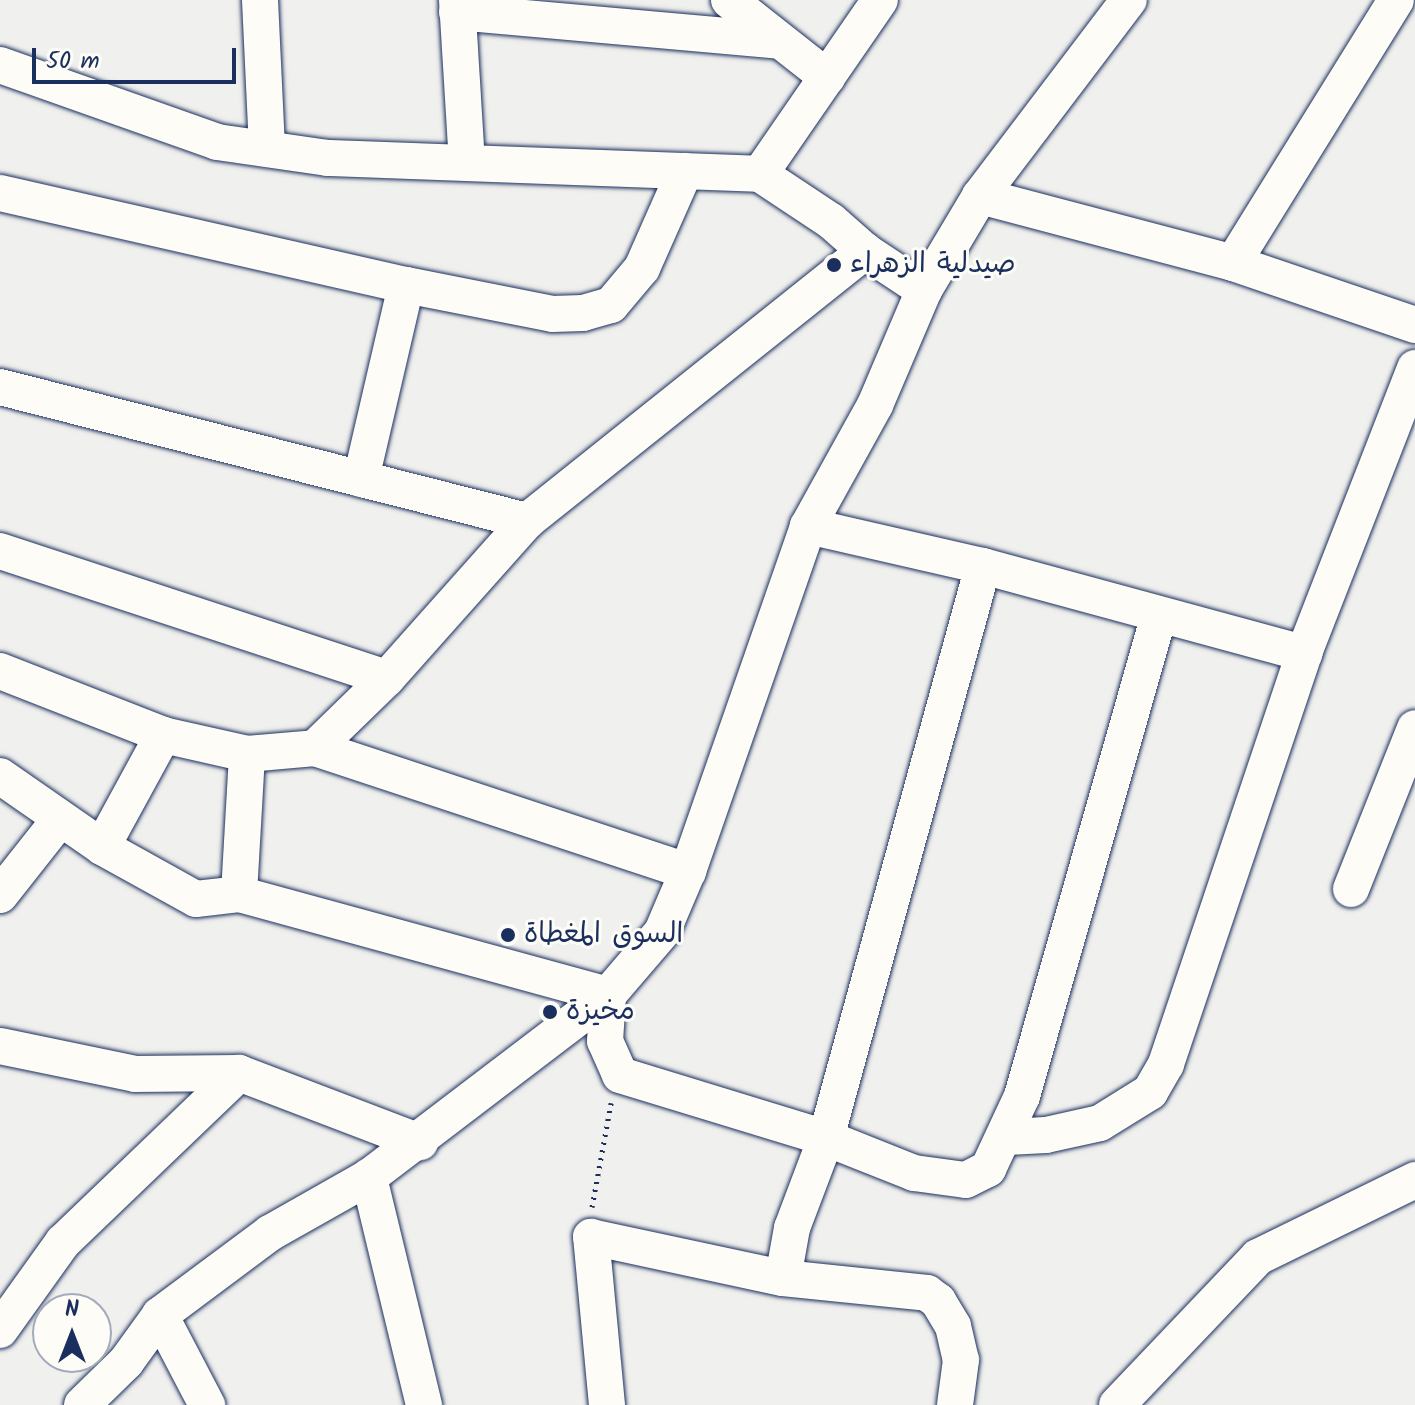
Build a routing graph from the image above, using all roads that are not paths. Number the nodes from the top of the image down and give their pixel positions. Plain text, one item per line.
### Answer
1 (260, 0) edge
2 (729, 0) edge
3 (880, 0) edge
4 (1129, 0) edge
5 (1399, 4) edge
6 (457, 6) edge
7 (780, 41) junction
8 (0, 65) edge
9 (827, 77) junction
10 (267, 149) junction
11 (467, 163) junction
12 (685, 171) junction
13 (760, 174) junction
14 (0, 193) edge
15 (980, 196) junction
16 (865, 251) junction
17 (1233, 263) junction
18 (406, 285) junction
19 (924, 290) junction
20 (1415, 325) edge
21 (1415, 368) edge
22 (0, 387) edge
23 (361, 479) junction
24 (527, 521) junction
25 (808, 526) junction
26 (0, 551) edge
27 (983, 566) junction
28 (1158, 617) junction
29 (1304, 653) junction
30 (0, 671) edge
31 (387, 678) junction
32 (1415, 728) edge
33 (163, 735) junction
34 (315, 748) junction
35 (247, 754) junction
36 (0, 776) edge
37 (60, 819) junction
38 (102, 847) junction
39 (688, 871) junction
40 (1351, 889) dead end
41 (239, 894) junction
42 (0, 895) edge
43 (608, 995) junction
44 (0, 1046) edge
45 (239, 1073) junction
46 (1007, 1137) junction
47 (826, 1138) junction
48 (420, 1142) junction
49 (369, 1177) junction
50 (1415, 1180) edge
51 (783, 1278) junction
52 (160, 1315) junction
53 (0, 1330) edge
54 (82, 1405) edge
55 (207, 1405) edge
56 (424, 1405) edge
57 (607, 1405) edge
58 (955, 1405) edge
59 (1117, 1405) edge

1 - 10 street
2 - 7 street
3 - 9 street
4 - 15 street
5 - 17 street
6 - 7 street
6 - 11 street
7 - 9 street
8 - 10 street
9 - 13 street
10 - 11 street
11 - 12 street
12 - 13 street
12 - 18 street
13 - 16 street
14 - 18 street
15 - 17 street
15 - 19 street
16 - 19 street
16 - 24 street
17 - 20 street
18 - 23 street
19 - 25 street
21 - 29 street
22 - 23 street
23 - 24 street
24 - 31 street
25 - 27 street
25 - 39 street
26 - 31 street
27 - 28 street
27 - 47 street
28 - 29 street
28 - 46 street
29 - 46 street
30 - 33 street
31 - 34 street
32 - 40 street
33 - 35 street
33 - 38 street
34 - 35 street
34 - 39 street
35 - 41 street
36 - 37 street
37 - 38 street
37 - 42 street
38 - 41 street
39 - 43 street
41 - 43 street
43 - 47 street
43 - 48 street
44 - 45 street
45 - 48 street
45 - 53 street
46 - 47 street
47 - 51 street
48 - 49 street
49 - 52 street
49 - 56 street
50 - 59 street
51 - 57 street
51 - 58 street
52 - 54 street
52 - 55 street

